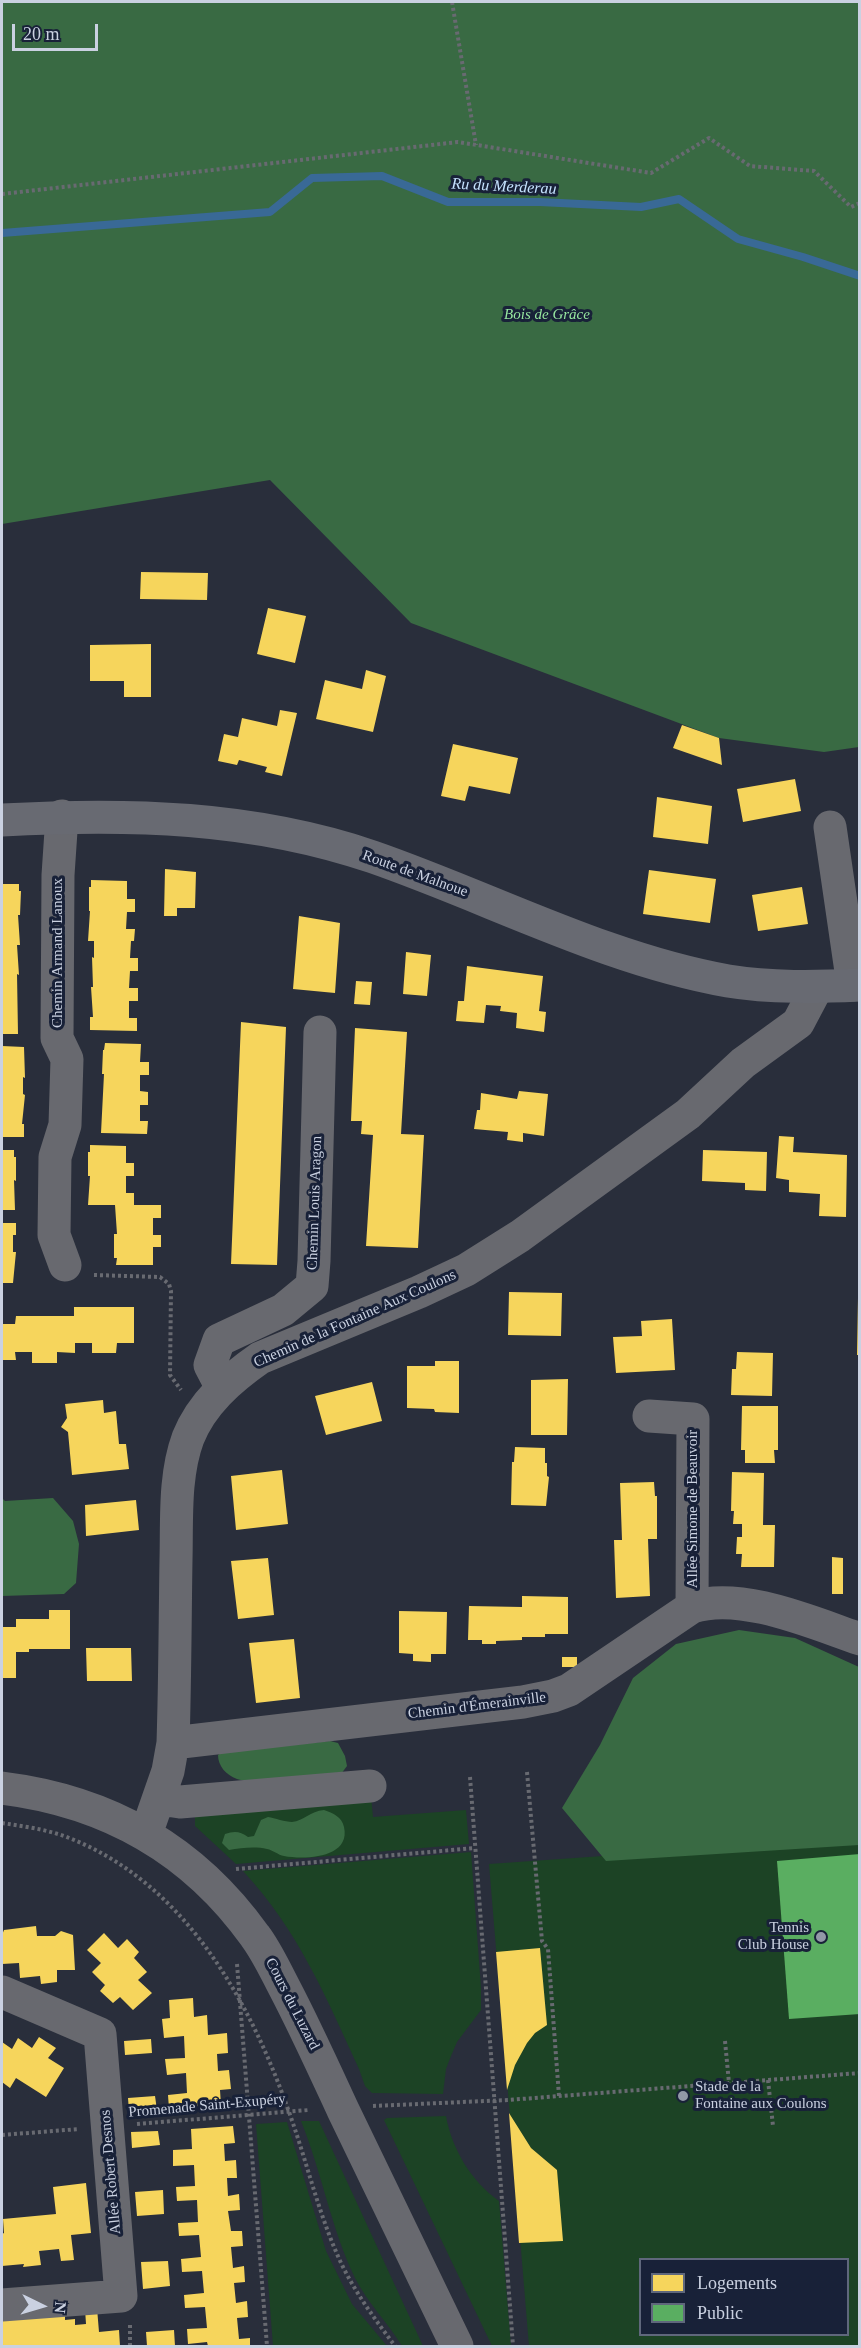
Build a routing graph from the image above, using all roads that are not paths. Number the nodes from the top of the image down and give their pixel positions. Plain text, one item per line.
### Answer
1 (62, 816) junction
2 (2, 820) edge
3 (830, 827) dead end
4 (856, 985) edge
5 (817, 987) junction
6 (320, 1032) dead end
7 (65, 1265) road end
8 (222, 1388) junction
9 (649, 1416) dead end
10 (692, 1607) junction
11 (860, 1639) edge
12 (172, 1743) junction
13 (370, 1786) dead end
14 (2, 1788) edge
15 (160, 1799) junction
16 (146, 1834) junction
17 (2, 1992) edge
18 (2, 2305) edge
19 (457, 2346) edge

1 - 2 main road, Route de Malnoue
1 - 5 main road, Route de Malnoue
1 - 7 street, Chemin Armand Lanoux
3 - 4 street
4 - 5 main road, Route de Malnoue
5 - 8 street, Chemin de la Fontaine Aux Coulons
6 - 8 street, Chemin Louis Aragon
8 - 12 street, Chemin de la Fontaine Aux Coulons
9 - 10 street, Allée Simone de Beauvoir
10 - 11 street, Chemin d'Émerainville
10 - 12 street, Chemin d'Émerainville
12 - 15 street, Chemin de la Fontaine Aux Coulons
13 - 15 street
14 - 16 street, Cours du Luzard
15 - 16 street, Chemin de la Fontaine Aux Coulons
16 - 19 street, Cours du Luzard
17 - 18 street, Allée Robert Desnos

